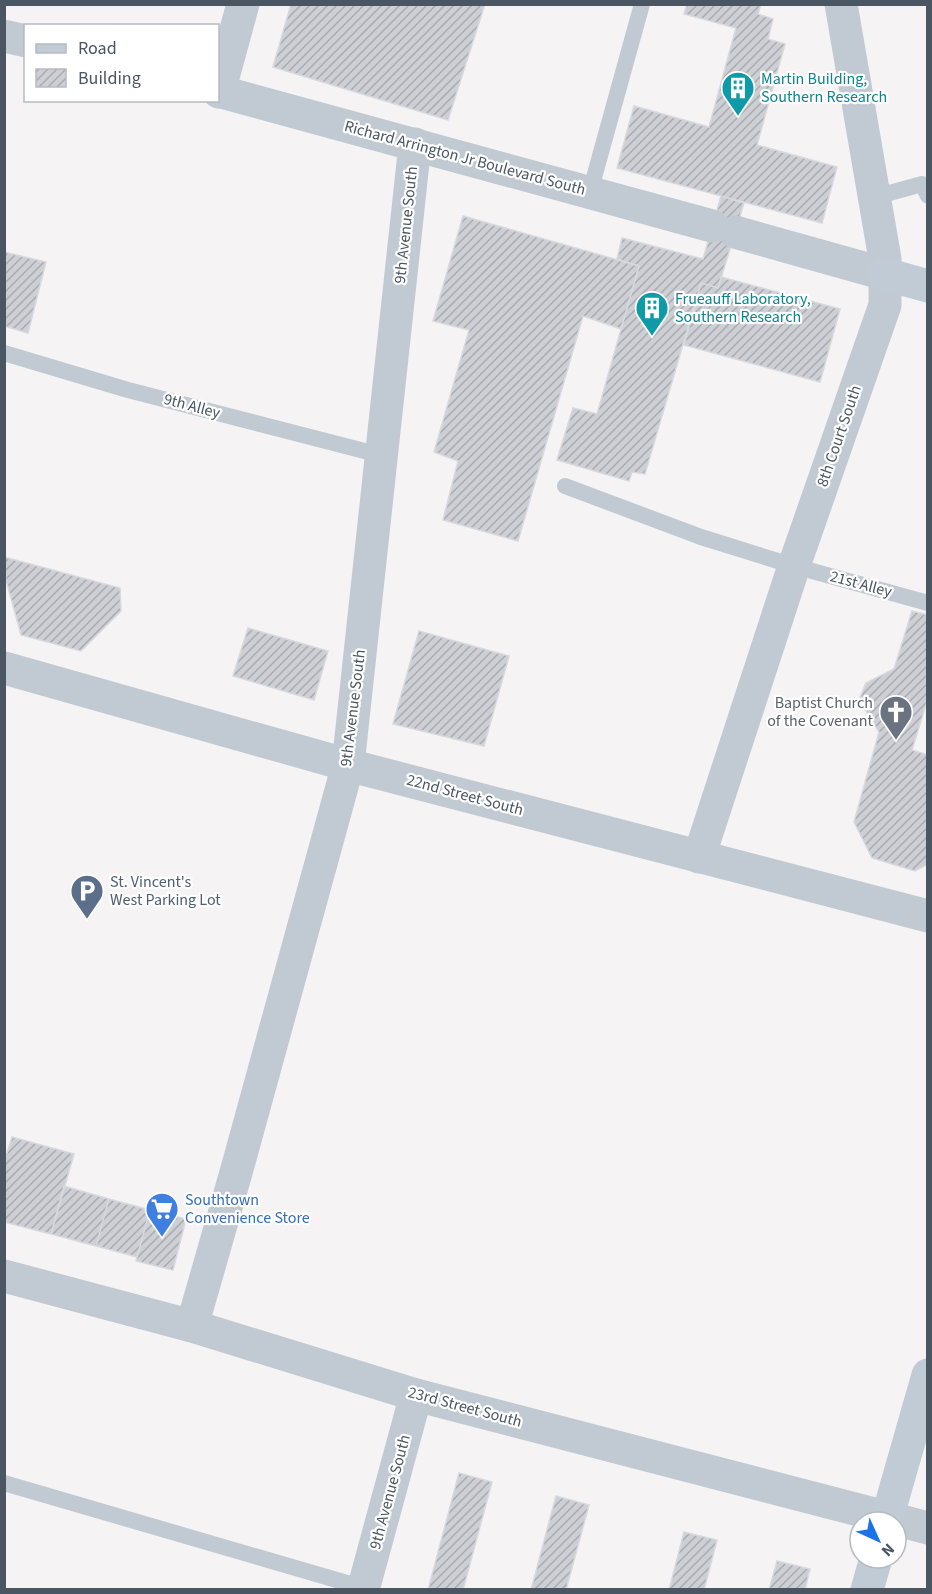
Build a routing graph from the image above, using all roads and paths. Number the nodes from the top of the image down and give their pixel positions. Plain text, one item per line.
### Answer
1 (243, 4) edge
2 (642, 4) edge
3 (841, 4) edge
4 (4, 36) edge
5 (24, 41) edge
6 (219, 88) edge
7 (219, 92) edge
8 (415, 144) junction
9 (590, 192) junction
10 (927, 196) edge
11 (875, 197) junction
12 (885, 274) junction
13 (927, 286) edge
14 (4, 353) edge
15 (380, 455) junction
16 (565, 486) dead end
17 (794, 566) junction
18 (927, 603) edge
19 (4, 668) edge
20 (348, 765) junction
21 (699, 857) junction
22 (927, 916) edge
23 (4, 1276) edge
24 (192, 1326) junction
25 (927, 1375) edge
26 (416, 1395) junction
27 (4, 1484) edge
28 (852, 1510) edge
29 (889, 1510) edge
30 (908, 1524) edge
31 (927, 1528) edge
32 (873, 1570) edge
33 (364, 1589) edge
34 (867, 1590) edge

1 - 6 street
2 - 9 lane
3 - 11 street, 8th Court South
4 - 5 street
7 - 8 street, Richard Arrington Jr Boulevard South
8 - 9 street, Richard Arrington Jr Boulevard South
8 - 15 street, 9th Avenue South
9 - 12 street, Richard Arrington Jr Boulevard South
10 - 11 lane
11 - 12 street, 8th Court South
12 - 13 main road, Richard Arrington Jr Boulevard South
12 - 17 street, 8th Court South
14 - 15 lane, 9th Alley
15 - 20 street, 9th Avenue South
16 - 17 lane, 21st Alley
17 - 18 lane, 21st Alley
17 - 21 street, 8th Court South
19 - 20 street, 22nd Street South
20 - 21 street, 22nd Street South
20 - 24 street, 9th Avenue South
21 - 22 street, 22nd Street South
23 - 24 street, 23rd Street South
24 - 26 street, 23rd Street South
25 - 29 main road
26 - 28 street, 23rd Street South
26 - 33 street, 9th Avenue South
27 - 33 lane
30 - 31 street, 23rd Street South
32 - 34 main road

